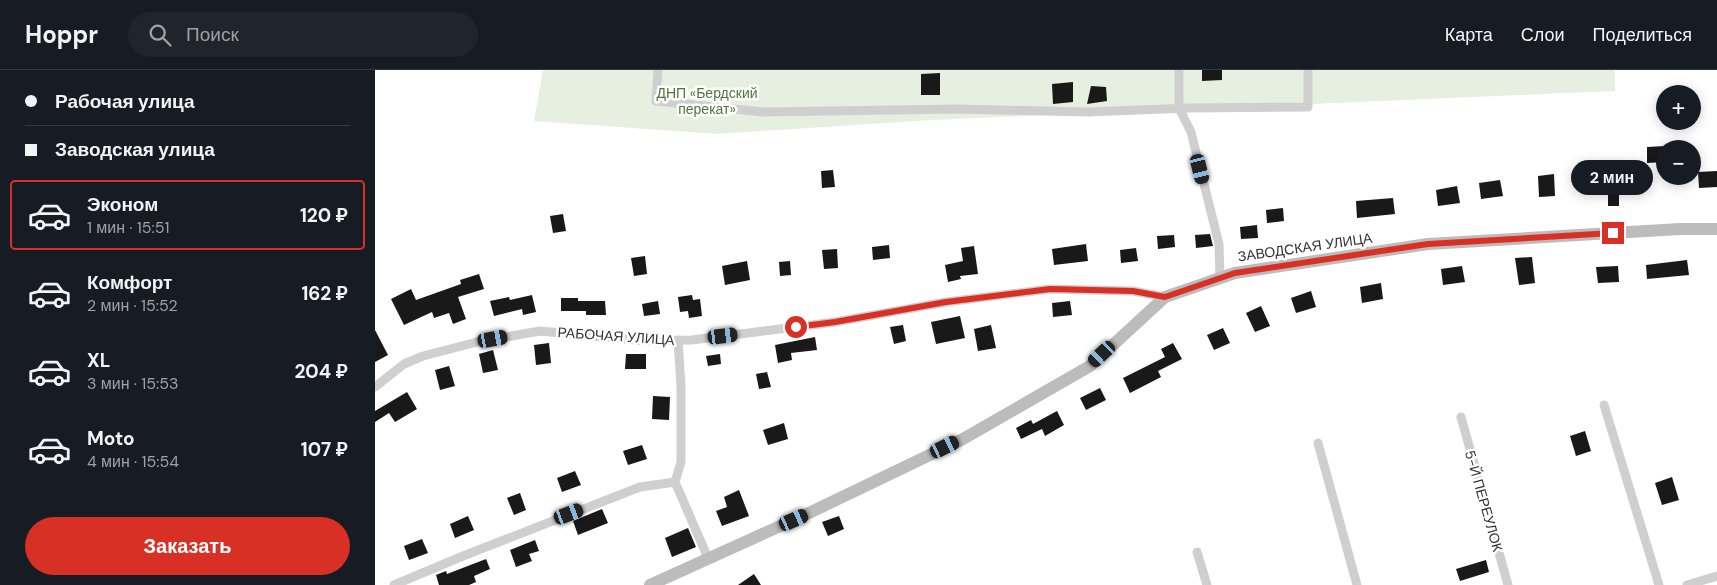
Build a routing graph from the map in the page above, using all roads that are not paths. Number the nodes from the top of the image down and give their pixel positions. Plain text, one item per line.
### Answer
1 (658, 70) edge
2 (1179, 70) edge
3 (1309, 70) edge
4 (1179, 108) junction
5 (1717, 229) edge
6 (1219, 278) junction
7 (1165, 297) junction
8 (678, 340) junction
9 (375, 387) edge
10 (1604, 405) dead end
11 (1461, 417) dead end
12 (1318, 443) dead end
13 (675, 482) junction
14 (1197, 552) dead end
15 (708, 558) junction
16 (1717, 576) edge
17 (394, 585) edge
18 (650, 585) edge
19 (1207, 585) edge
20 (1357, 585) edge
21 (1508, 585) edge
22 (1659, 585) edge
23 (1687, 585) edge

1 - 4 street
2 - 4 street
3 - 4 street
4 - 6 street
5 - 6 street, ЗАВОДСКАЯ УЛИЦА
6 - 7 street, ЗАВОДСКАЯ УЛИЦА
7 - 8 street, РАБОЧАЯ УЛИЦА
7 - 15 street, ЗАВОДСКАЯ УЛИЦА
8 - 9 street, РАБОЧАЯ УЛИЦА
8 - 13 street
10 - 22 street
11 - 21 street, 5-Й ПЕРЕУЛОК
12 - 20 street
13 - 15 street
13 - 17 street
14 - 19 street
15 - 18 street, ЗАВОДСКАЯ УЛИЦА
16 - 23 street

